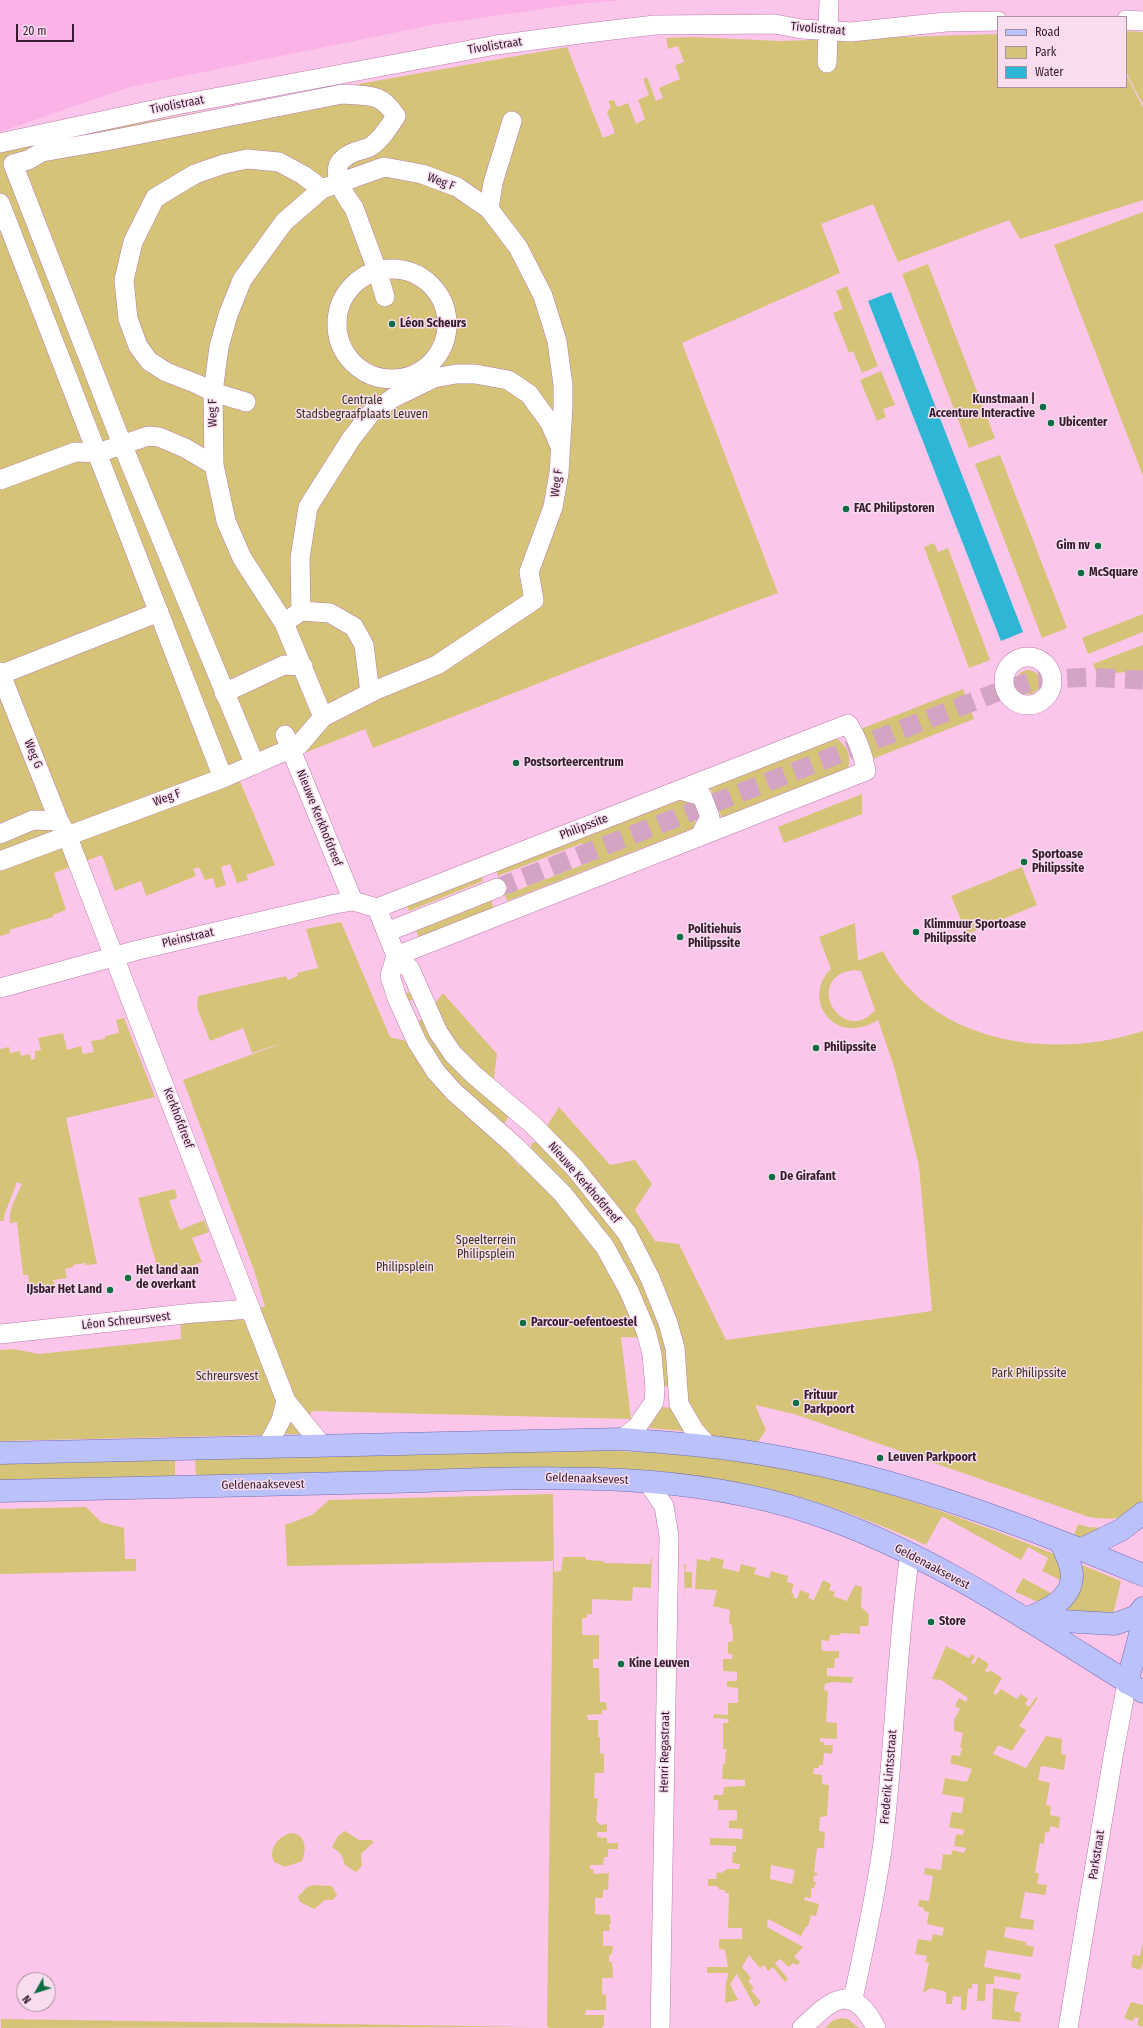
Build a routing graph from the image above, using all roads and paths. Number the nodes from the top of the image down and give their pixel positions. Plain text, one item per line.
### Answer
1 (829, 0) edge
2 (1127, 20) edge
3 (997, 21) edge
4 (1143, 21) edge
5 (828, 30) junction
6 (827, 63) dead end
7 (512, 121) dead end
8 (0, 143) edge
9 (340, 182) junction
10 (322, 189) junction
11 (0, 204) edge
12 (489, 209) junction
13 (377, 270) junction
14 (385, 297) dead end
15 (213, 392) junction
16 (246, 402) dead end
17 (122, 444) junction
18 (560, 445) junction
19 (98, 453) junction
20 (214, 465) junction
21 (0, 480) edge
22 (301, 611) junction
23 (159, 612) junction
24 (284, 623) junction
25 (304, 666) junction
26 (0, 674) edge
27 (224, 693) junction
28 (370, 693) junction
29 (323, 717) junction
30 (288, 742) junction
31 (255, 765) junction
32 (223, 778) junction
33 (680, 790) junction
34 (63, 828) junction
35 (0, 834) edge
36 (700, 836) junction
37 (0, 860) edge
38 (488, 865) junction
39 (497, 888) junction
40 (352, 901) junction
41 (377, 908) junction
42 (506, 912) junction
43 (387, 932) junction
44 (114, 956) junction
45 (396, 956) junction
46 (0, 988) edge
47 (527, 1120) junction
48 (509, 1141) junction
49 (591, 1188) junction
50 (570, 1204) junction
51 (251, 1309) junction
52 (0, 1334) edge
53 (286, 1401) junction
54 (622, 1439) junction
55 (321, 1444) junction
56 (708, 1446) junction
57 (267, 1447) junction
58 (0, 1453) edge
59 (647, 1481) junction
60 (0, 1492) edge
61 (1143, 1514) edge
62 (1070, 1547) junction
63 (910, 1553) junction
64 (1143, 1575) edge
65 (1143, 1608) edge
66 (1025, 1619) junction
67 (1143, 1623) edge
68 (1143, 1654) edge
69 (1135, 1688) edge
70 (853, 1999) junction
71 (660, 2028) edge
72 (802, 2028) edge
73 (876, 2028) edge
74 (1068, 2028) edge

1 - 5 street
2 - 4 street
3 - 5 street, Tivolistraat
5 - 6 street
5 - 8 street, Tivolistraat
7 - 12 street
9 - 10 street, Weg F
9 - 12 street, Weg F
9 - 13 street
9 - 17 street
10 - 15 street, Weg F
10 - 15 street
11 - 19 street
12 - 18 street, Weg F
13 - 13 street
13 - 14 street
15 - 16 street
15 - 20 street, Weg F
17 - 19 street
17 - 20 street
17 - 27 street
18 - 22 street
18 - 28 street, Weg F
19 - 21 street
19 - 23 street
20 - 24 street, Weg F
22 - 24 street
22 - 28 street
23 - 26 street
23 - 32 street
24 - 25 street, Weg F
25 - 27 street
25 - 29 street, Weg F
26 - 34 street, Weg G
27 - 31 street
28 - 29 street, Weg F
29 - 30 street, Weg F
30 - 31 street, Weg F
30 - 40 street, Nieuwe Kerkhofdreef
31 - 32 street, Weg F
32 - 34 street, Weg F
33 - 36 street
33 - 36 street, Philipssite
33 - 38 street, Philipssite
34 - 35 street
34 - 37 street, Weg F
34 - 44 street, Kerkhofdreef
36 - 42 street
38 - 39 street
38 - 41 street, Philipssite
39 - 42 street
39 - 43 street
40 - 41 street, Pleinstraat
40 - 44 street, Pleinstraat
41 - 43 street, Nieuwe Kerkhofdreef
42 - 45 street
43 - 45 street, Nieuwe Kerkhofdreef
44 - 46 street, Pleinstraat
44 - 51 street, Kerkhofdreef
45 - 47 street, Nieuwe Kerkhofdreef
45 - 48 street, Nieuwe Kerkhofdreef
47 - 48 street
47 - 49 street, Nieuwe Kerkhofdreef
48 - 50 street, Nieuwe Kerkhofdreef
49 - 50 street
49 - 56 street, Nieuwe Kerkhofdreef
50 - 54 street, Nieuwe Kerkhofdreef
51 - 52 street, Léon Schreursvest
51 - 53 street, Kerkhofdreef
53 - 55 street, Kerkhofdreef
53 - 57 street
54 - 55 main road
54 - 56 main road
55 - 57 main road
56 - 62 main road
57 - 58 main road
59 - 60 main road, Geldenaaksevest
59 - 63 main road, Geldenaaksevest
59 - 71 street, Henri Regastraat
61 - 62 main road
62 - 64 main road
62 - 66 main road
63 - 66 main road, Geldenaaksevest
63 - 70 street, Frederik Lintsstraat
65 - 66 main road
66 - 69 main road, Geldenaaksevest
67 - 69 main road
68 - 69 main road
69 - 74 street, Parkstraat
70 - 72 street
70 - 73 street

